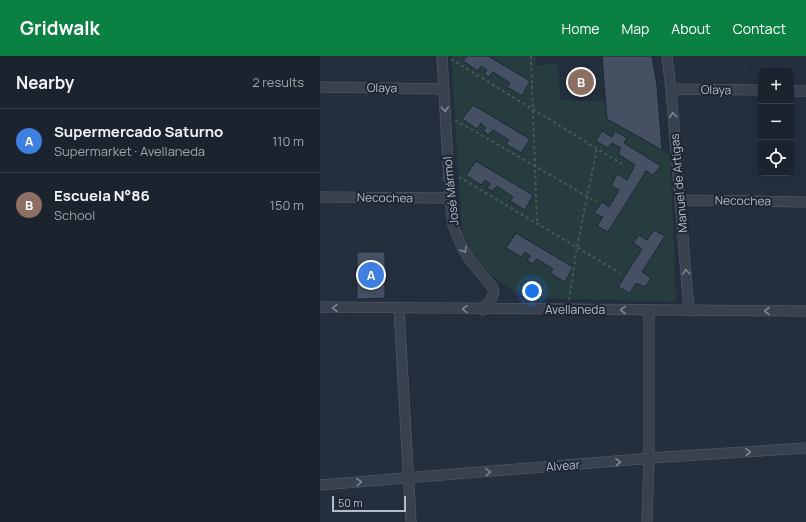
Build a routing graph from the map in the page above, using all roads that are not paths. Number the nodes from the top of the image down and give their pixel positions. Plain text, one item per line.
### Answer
1 (667, 56) edge
2 (446, 57) edge
3 (320, 87) edge
4 (444, 89) junction
5 (671, 89) junction
6 (758, 90) edge
7 (794, 91) edge
8 (806, 91) edge
9 (320, 197) edge
10 (450, 198) junction
11 (680, 200) junction
12 (806, 202) edge
13 (320, 308) edge
14 (399, 309) junction
15 (483, 310) junction
16 (649, 311) junction
17 (689, 311) junction
18 (806, 311) edge
19 (806, 448) edge
20 (649, 459) junction
21 (409, 478) junction
22 (320, 485) edge
23 (411, 522) edge
24 (647, 522) edge

1 - 5 street, Manuel de Artigas
2 - 4 street, José Mármol
3 - 4 street, Olaya
4 -> 10 street, José Mármol
5 - 6 street, Olaya
11 -> 5 street, Manuel de Artigas
7 - 8 street
9 - 10 street, Necochea
10 -> 15 street, José Mármol
11 - 12 street, Necochea
17 -> 11 street, Manuel de Artigas
14 -> 13 street, Avellaneda
15 -> 14 street, Avellaneda
14 - 21 street
16 -> 15 street, Avellaneda
16 - 17 street, Avellaneda
16 - 20 street
18 -> 17 street, Avellaneda
20 -> 19 street, Alvear
21 -> 20 street, Alvear
20 - 24 street
22 -> 21 street, Alvear
21 - 23 street

